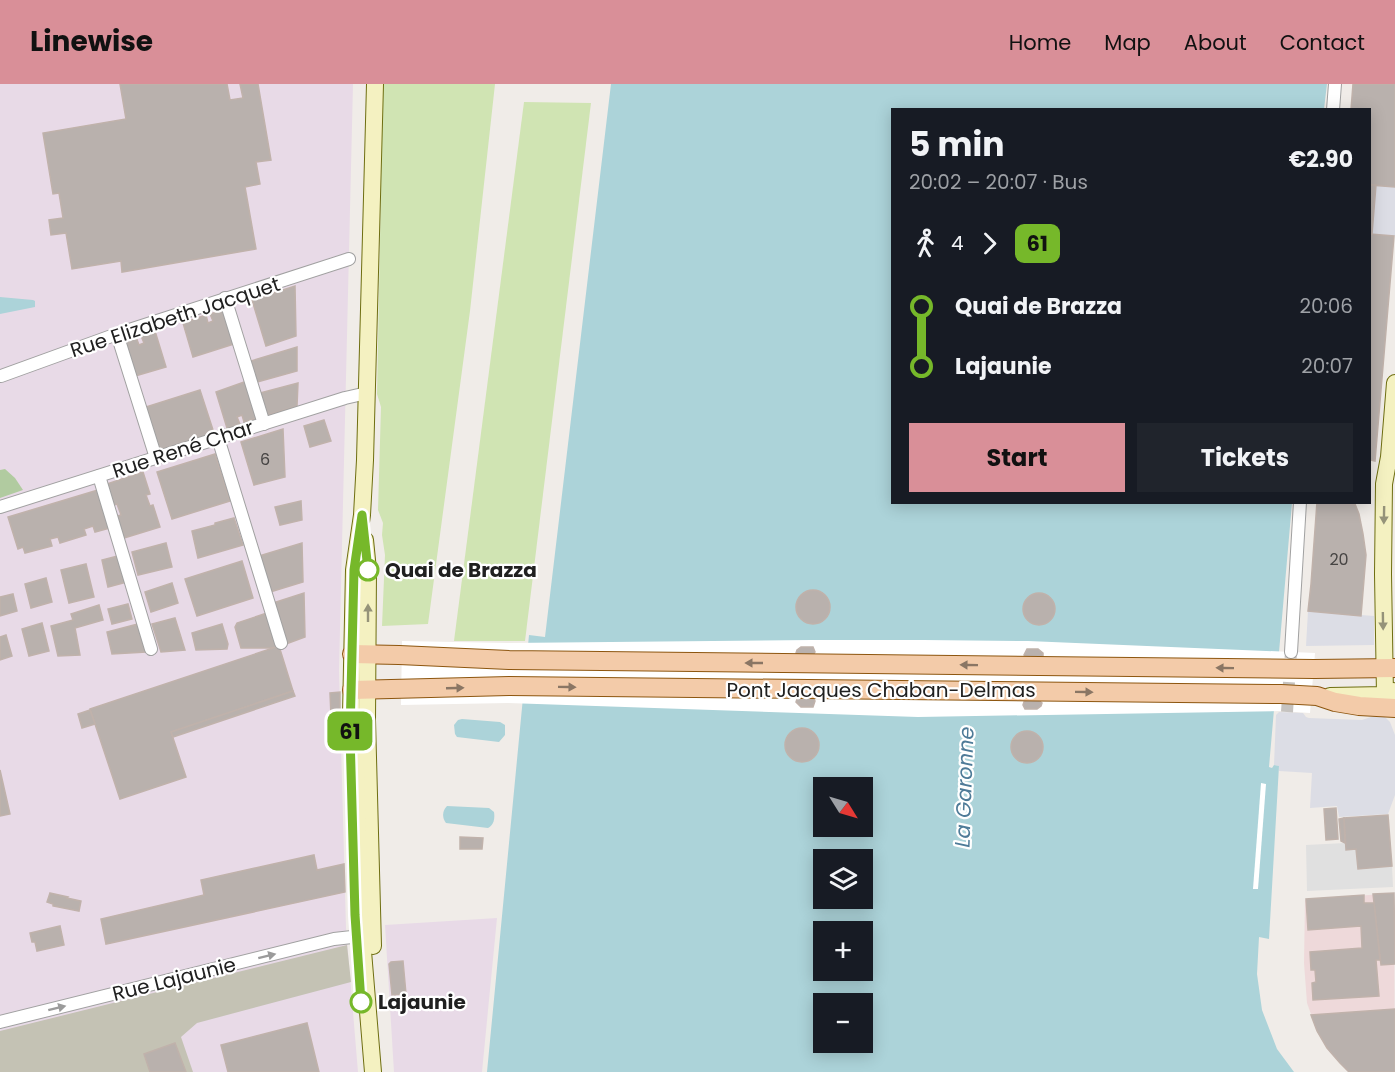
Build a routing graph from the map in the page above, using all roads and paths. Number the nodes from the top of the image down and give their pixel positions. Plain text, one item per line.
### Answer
1 (375, 84) edge
2 (1335, 84) edge
3 (1332, 108) edge
4 (349, 259) dead end
5 (225, 298) junction
6 (117, 334) junction
7 (1, 376) edge
8 (1395, 382) edge
9 (367, 393) junction
10 (264, 424) junction
11 (218, 438) junction
12 (156, 458) junction
13 (99, 476) junction
14 (1390, 484) edge
15 (1300, 504) edge
16 (0, 507) edge
17 (281, 643) dead end
18 (152, 648) dead end
19 (360, 654) junction
20 (1287, 660) junction
21 (1389, 668) edge
22 (359, 690) junction
23 (1393, 701) edge
24 (361, 936) junction
25 (0, 1022) edge
26 (373, 1072) edge
27 (380, 1072) edge

1 - 9 main road
2 - 3 street
4 - 5 street, Rue Elizabeth Jacquet
5 - 6 street, Rue Elizabeth Jacquet
5 - 10 street
6 - 7 street, Rue Elizabeth Jacquet
6 - 12 street
8 - 14 main road
9 - 10 street, Rue René Char
9 - 19 main road
10 - 11 street, Rue René Char
11 - 12 street, Rue René Char
11 - 17 street
12 - 13 street, Rue René Char
13 - 16 street, Rue René Char
13 - 18 street
14 -> 21 main road
15 - 20 street
20 -> 19 main road, Pont Jacques Chaban-Delmas
19 - 22 main road
20 - 21 main road, Pont Jacques Chaban-Delmas
21 - 23 main road
22 -> 23 main road, Pont Jacques Chaban-Delmas
22 - 24 main road
25 -> 24 street, Rue Lajaunie
24 - 26 main road
24 - 27 main road

